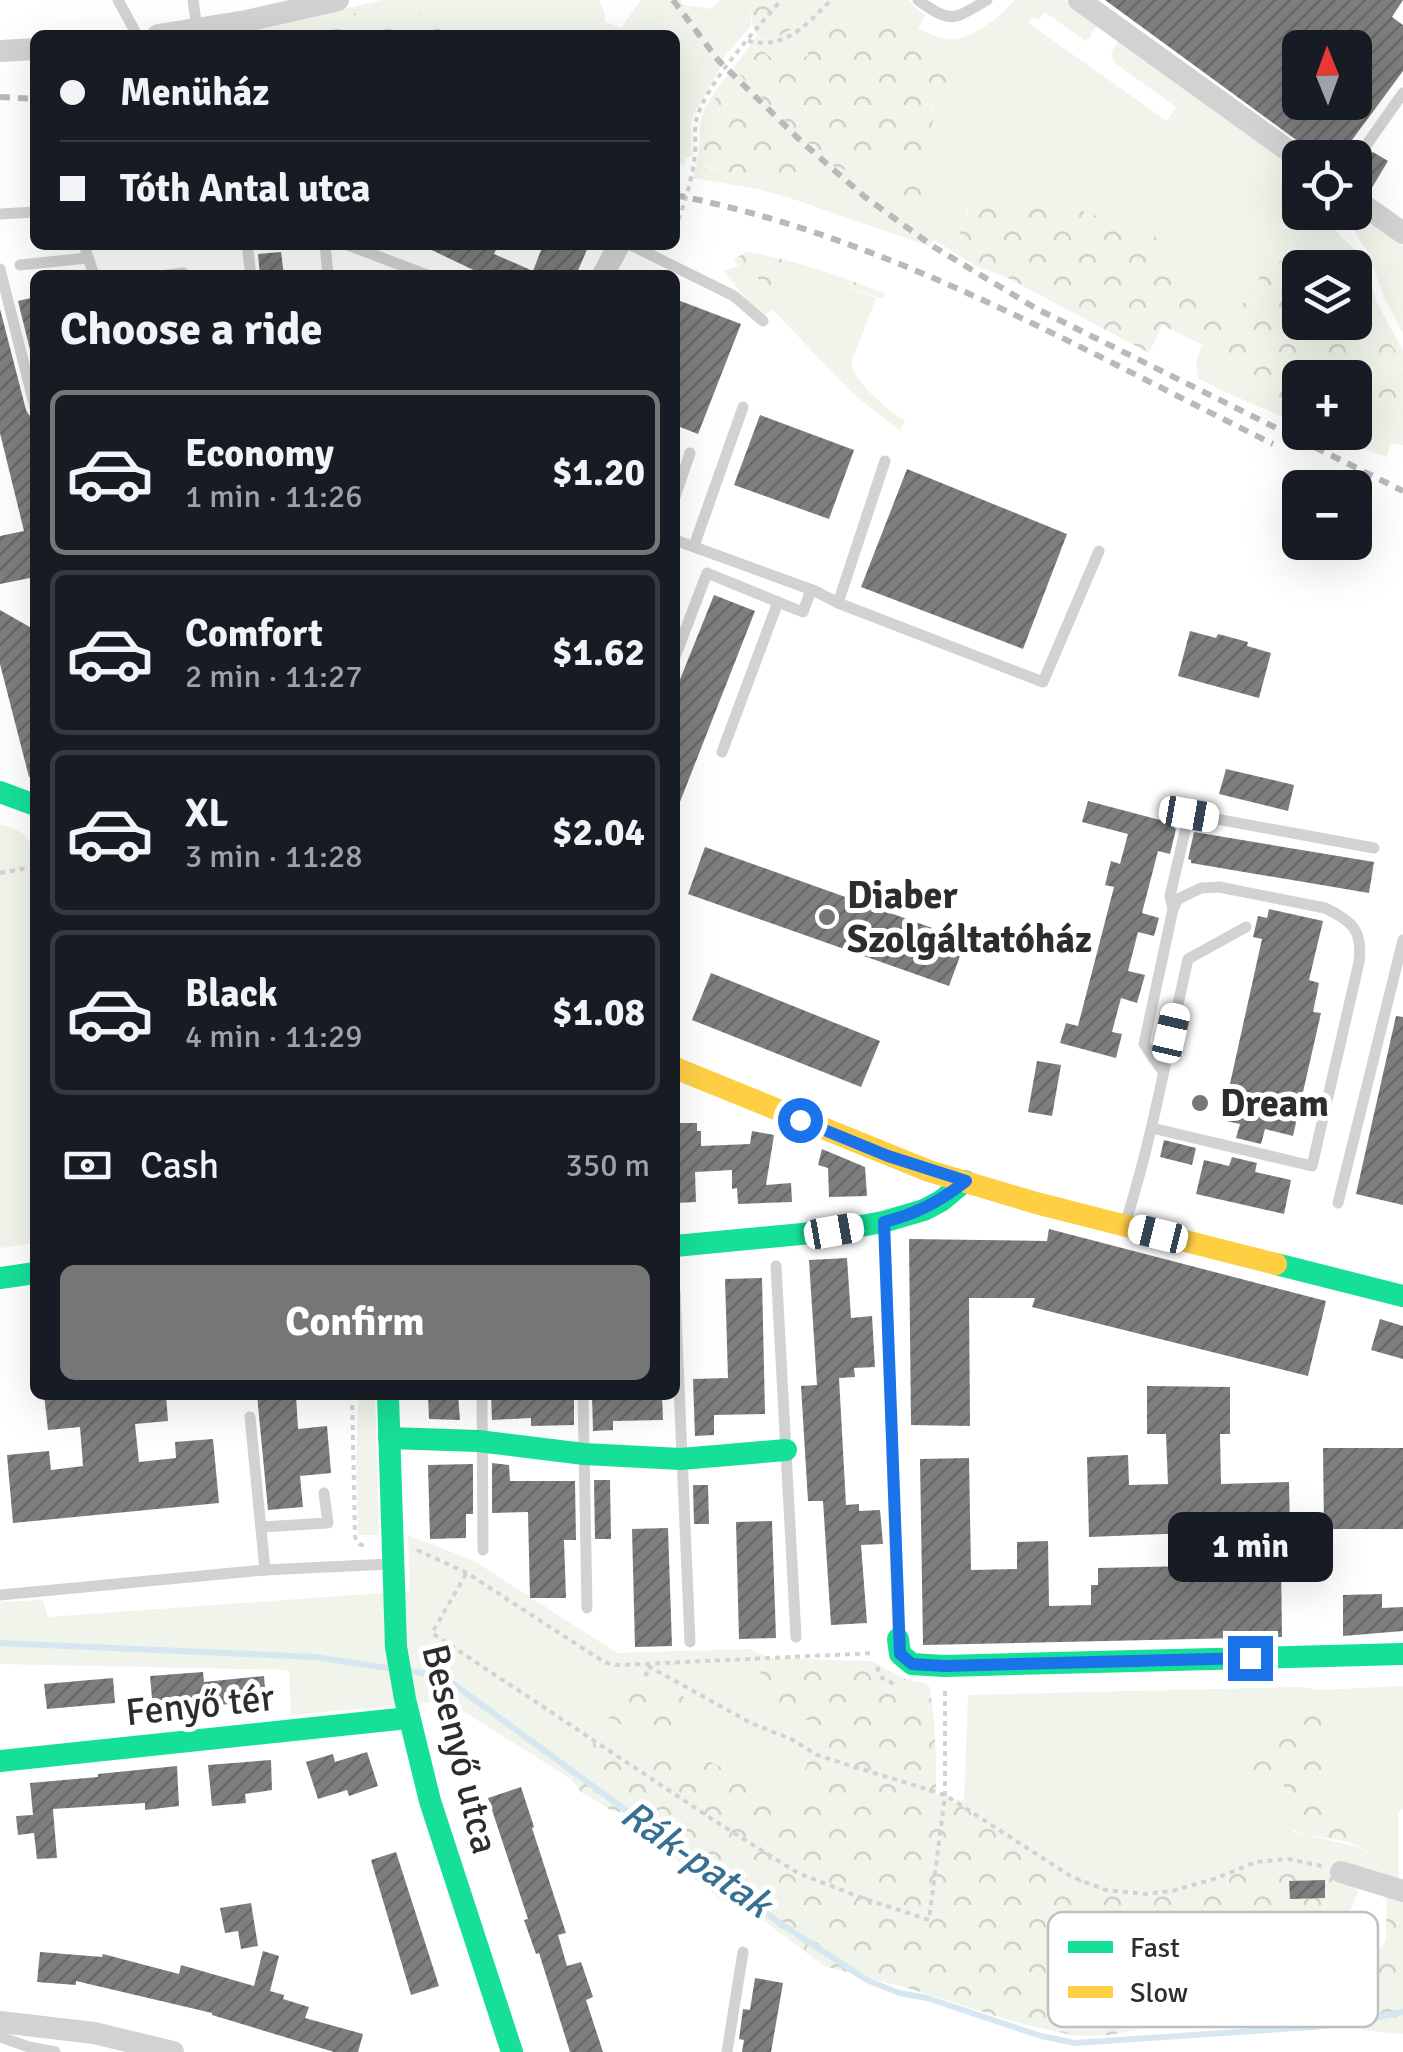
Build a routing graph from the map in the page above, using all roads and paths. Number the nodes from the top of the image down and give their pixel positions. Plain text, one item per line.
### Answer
1 (118, 0) edge
2 (194, 0) edge
3 (338, 0) edge
4 (782, 0) edge
5 (832, 0) edge
6 (918, 0) edge
7 (987, 0) edge
8 (1078, 0) edge
9 (196, 29) junction
10 (134, 30) edge
11 (190, 30) edge
12 (748, 41) junction
13 (30, 49) edge
14 (0, 51) edge
15 (1403, 93) edge
16 (1369, 140) edge
17 (1282, 147) edge
18 (1372, 211) edge
19 (30, 212) edge
20 (0, 214) edge
21 (680, 216) edge
22 (1403, 232) edge
23 (361, 250) edge
24 (641, 250) edge
25 (86, 252) edge
26 (20, 265) dead end
27 (0, 269) edge
28 (413, 270) edge
29 (763, 321) dead end
30 (30, 388) edge
31 (743, 407) dead end
32 (690, 453) dead end
33 (885, 461) dead end
34 (680, 482) edge
35 (680, 542) edge
36 (694, 546) junction
37 (1099, 551) dead end
38 (813, 590) junction
39 (778, 602) junction
40 (838, 603) junction
41 (680, 643) edge
42 (722, 752) dead end
43 (0, 792) edge
44 (30, 804) edge
45 (1374, 848) dead end
46 (28, 868) dead end
47 (0, 873) edge
48 (1173, 910) junction
49 (1246, 927) dead end
50 (1403, 940) edge
51 (680, 1070) edge
52 (1162, 1070) junction
53 (1152, 1128) junction
54 (966, 1181) junction
55 (1338, 1203) dead end
56 (1124, 1225) junction
57 (884, 1233) junction
58 (680, 1246) edge
59 (776, 1266) dead end
60 (30, 1274) edge
61 (0, 1278) edge
62 (1403, 1296) edge
63 (352, 1400) edge
64 (388, 1400) edge
65 (482, 1400) edge
66 (583, 1400) edge
67 (679, 1400) edge
68 (250, 1417) dead end
69 (389, 1438) junction
70 (482, 1442) junction
71 (786, 1450) junction
72 (584, 1454) junction
73 (681, 1458) junction
74 (324, 1492) dead end
75 (261, 1527) junction
76 (483, 1550) dead end
77 (392, 1555) junction
78 (265, 1570) junction
79 (467, 1573) junction
80 (0, 1595) edge
81 (587, 1608) dead end
82 (796, 1637) dead end
83 (690, 1642) dead end
84 (899, 1646) junction
85 (875, 1652) joint
86 (1403, 1654) edge
87 (647, 1665) junction
88 (944, 1666) junction
89 (645, 1676) dead end
90 (408, 1718) junction
91 (0, 1761) edge
92 (945, 1795) junction
93 (1341, 1872) joint
94 (1403, 1891) edge
95 (744, 1952) dead end
96 (0, 2022) edge
97 (0, 2037) edge
98 (55, 2052) edge
99 (173, 2052) edge
100 (512, 2052) edge
101 (727, 2052) edge

1 - 10 lane
2 - 9 lane
3 - 9 street
4 - 12 path
5 - 12 path
6 - 7 lane
8 - 17 street
9 - 11 street
12 - 21 path
13 - 14 street
15 - 16 lane
18 - 22 street
19 - 20 lane
23 - 28 lane
24 - 29 lane
25 - 26 lane
27 - 30 lane
31 - 36 lane
32 - 34 lane
33 - 40 lane
35 - 36 lane
36 - 38 lane
37 - 40 lane
38 - 39 lane
38 - 40 lane
39 - 41 lane
39 - 42 lane
43 - 44 street
45 - 48 lane
46 - 47 path
48 - 52 lane
48 - 53 lane
49 - 52 lane
50 - 55 lane
51 - 54 street
52 - 53 lane
53 - 56 lane
54 - 56 street
54 - 57 street
56 - 62 street
57 - 58 street
57 - 84 lane
59 - 71 lane
60 - 61 street
63 - 77 path
64 - 69 street, Besenyő utca
65 - 70 lane
66 - 72 lane
67 - 73 lane
68 - 75 lane
69 - 70 street
69 - 77 street, Besenyő utca
70 - 72 street
70 - 76 lane
71 - 73 street
71 - 82 lane
72 - 73 street
72 - 81 lane
73 - 83 lane
74 - 75 lane
75 - 78 lane
77 - 78 lane
77 - 79 path
77 - 90 street, Besenyő utca
78 - 80 lane
79 - 87 path
79 - 92 path
84 - 85 lane
84 - 88 street
85 - 87 path
86 - 88 street
87 - 89 path
87 - 92 path
88 - 92 path
90 - 91 street, Fenyő tér
90 - 100 street, Besenyő utca
92 - 93 path
93 - 94 street
95 - 101 lane
96 - 99 street
97 - 98 lane

